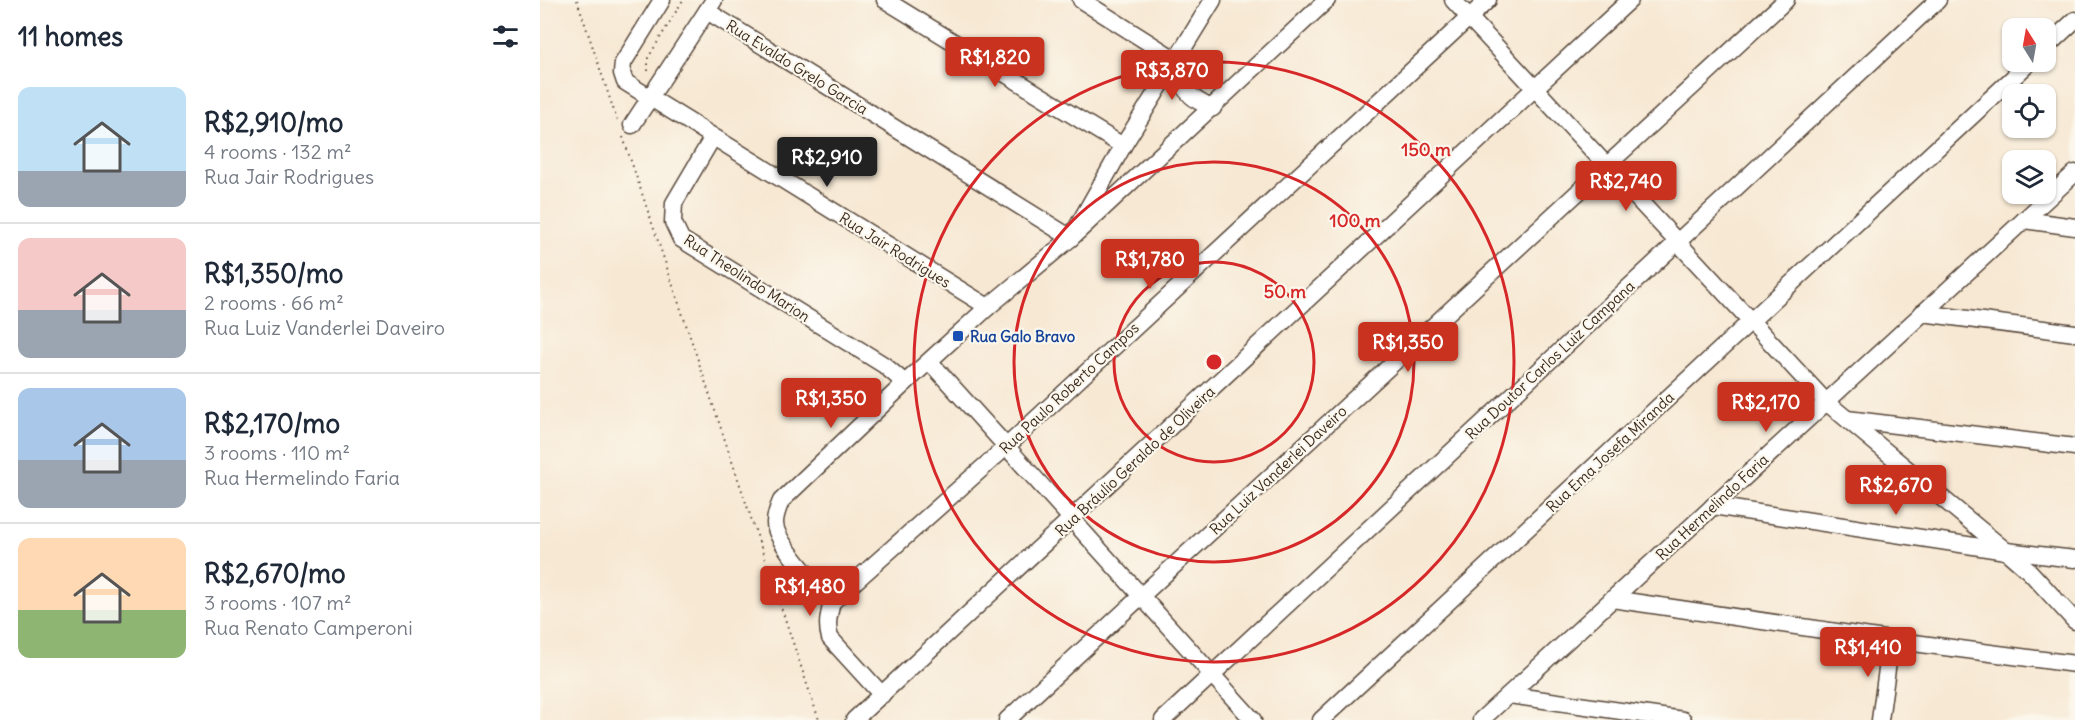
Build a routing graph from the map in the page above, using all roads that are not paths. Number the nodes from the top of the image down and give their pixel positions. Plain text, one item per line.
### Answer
1 (662, 0) edge
2 (885, 0) edge
3 (1081, 0) edge
4 (1213, 0) edge
5 (1327, 0) edge
6 (1453, 0) edge
7 (1488, 0) edge
8 (1630, 0) edge
9 (1786, 0) edge
10 (1938, 0) edge
11 (710, 6) edge
12 (1469, 18) junction
13 (2075, 20) edge
14 (2056, 38) edge
15 (1176, 60) junction
16 (2019, 72) edge
17 (1534, 88) junction
18 (649, 98) junction
19 (1213, 108) junction
20 (624, 128) road end
21 (713, 137) junction
22 (1123, 146) junction
23 (1607, 166) junction
24 (2075, 172) edge
25 (2024, 220) junction
26 (2075, 226) edge
27 (1071, 238) junction
28 (1677, 242) junction
29 (988, 308) junction
30 (1922, 313) junction
31 (1750, 321) junction
32 (2075, 333) edge
33 (930, 363) junction
34 (906, 383) junction
35 (1825, 401) junction
36 (1846, 419) junction
37 (1006, 447) junction
38 (2075, 447) edge
39 (1713, 506) junction
40 (1072, 520) junction
41 (2006, 551) junction
42 (2075, 559) edge
43 (1141, 596) junction
44 (1612, 599) junction
45 (832, 602) junction
46 (2075, 621) edge
47 (1891, 640) junction
48 (2075, 664) edge
49 (1211, 674) junction
50 (1509, 695) junction
51 (879, 698) junction
52 (854, 720) edge
53 (867, 720) edge
54 (1007, 720) edge
55 (1163, 720) edge
56 (1253, 720) edge
57 (1321, 720) edge
58 (1481, 720) edge
59 (1683, 720) edge
60 (1880, 720) edge

1 - 18 street, Rua Jair Rodrigues
2 - 22 street
3 - 15 street
4 - 15 street
5 - 19 street
6 - 12 street
7 - 12 street, Rua Paulo Roberto Campos
8 - 17 street, Rua Bráulio Geraldo de Oliveira
9 - 23 street, Rua Luiz Vanderlei Daveiro
10 - 28 street, Rua Doutor Carlos Luiz Campana
11 - 18 street
11 - 27 street, Rua Evaldo Grelo Garcia
12 - 17 street
12 - 37 street, Rua Paulo Roberto Campos
13 - 14 street
15 - 19 street
15 - 22 street
16 - 31 street, Rua Ema Josefa Miranda
17 - 23 street
17 - 40 street, Rua Bráulio Geraldo de Oliveira
18 - 20 street
18 - 21 street, Rua Jair Rodrigues
19 - 27 street
21 - 29 street, Rua Jair Rodrigues
21 - 34 street, Rua Theolindo Marion
22 - 27 street
23 - 28 street
23 - 43 street, Rua Luiz Vanderlei Daveiro
24 - 25 street, Rua Hermelindo Faria
25 - 26 street
25 - 30 street, Rua Hermelindo Faria
27 - 29 street
28 - 31 street
28 - 49 street, Rua Doutor Carlos Luiz Campana
29 - 33 street
30 - 32 street
30 - 35 street, Rua Hermelindo Faria
31 - 35 street
31 - 57 street, Rua Ema Josefa Miranda
33 - 34 street
33 - 37 street
34 - 45 street
35 - 36 street
35 - 39 street, Rua Hermelindo Faria
36 - 38 street
36 - 41 street
37 - 40 street
37 - 45 street, Rua Paulo Roberto Campos
39 - 41 street
39 - 44 street, Rua Hermelindo Faria
40 - 43 street
40 - 51 street, Rua Bráulio Geraldo de Oliveira
41 - 42 street
41 - 46 street
43 - 49 street
43 - 54 street, Rua Luiz Vanderlei Daveiro
44 - 47 street
44 - 50 street, Rua Hermelindo Faria
45 - 51 street
47 - 48 street
47 - 60 street
49 - 55 street, Rua Doutor Carlos Luiz Campana
49 - 56 street
50 - 58 street, Rua Hermelindo Faria
50 - 59 street
51 - 52 street, Rua Bráulio Geraldo de Oliveira
51 - 53 street

